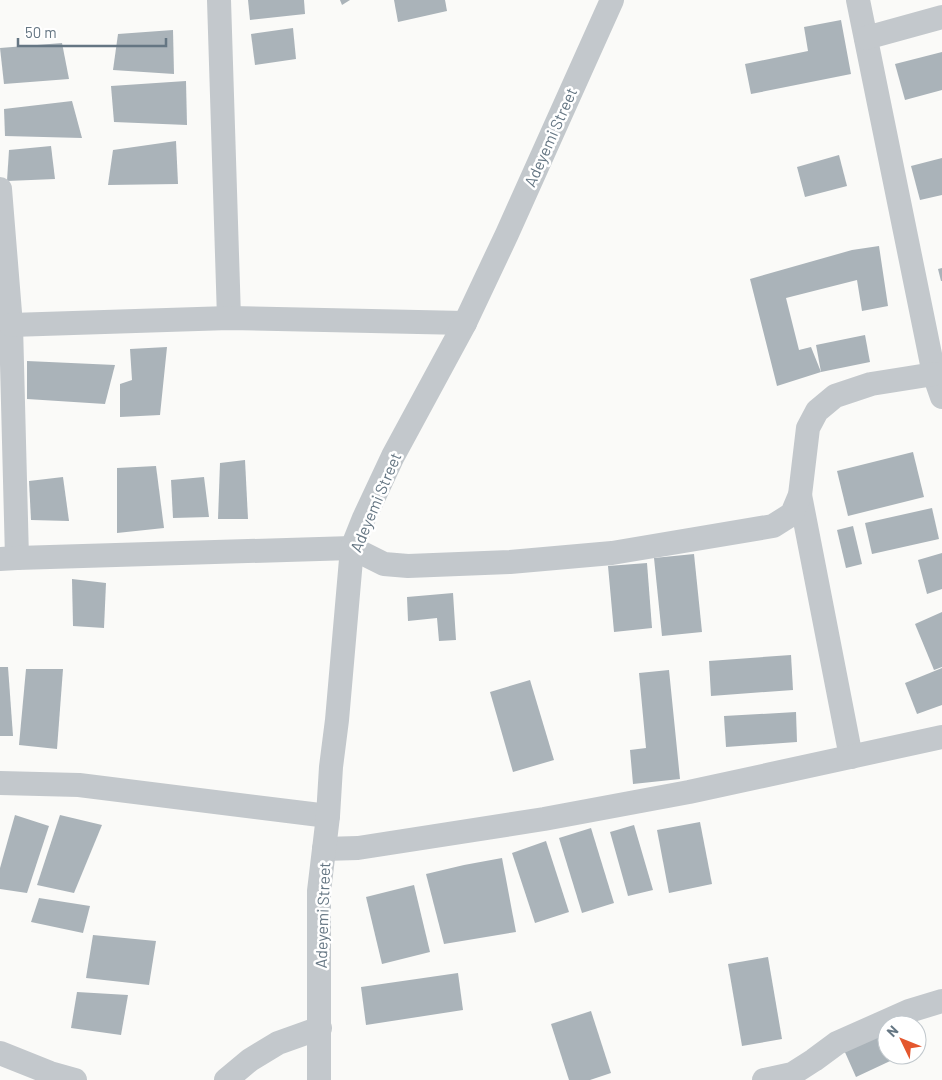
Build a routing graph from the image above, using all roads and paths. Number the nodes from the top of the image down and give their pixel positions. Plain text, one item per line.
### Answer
1 (219, 0) edge
2 (612, 0) edge
3 (858, 0) edge
4 (942, 17) edge
5 (866, 38) junction
6 (0, 189) edge
7 (229, 318) junction
8 (465, 323) junction
9 (11, 325) junction
10 (934, 374) junction
11 (942, 397) edge
12 (800, 495) junction
13 (352, 548) junction
14 (8, 559) edge
15 (942, 737) edge
16 (851, 757) junction
17 (0, 783) edge
18 (328, 816) junction
19 (324, 849) junction
20 (942, 1001) edge
21 (320, 1028) junction
22 (0, 1053) edge
23 (76, 1080) edge
24 (226, 1080) edge
25 (320, 1080) edge
26 (764, 1080) edge

1 - 7 street
2 - 8 street, Adeyemi Street
3 - 5 street
4 - 5 street
5 - 10 street
6 - 9 street
7 - 8 street
7 - 9 street
8 - 13 street, Adeyemi Street
9 - 14 street
10 - 11 street
10 - 12 street
12 - 13 street
12 - 16 street
13 - 14 street
13 - 18 street, Adeyemi Street
15 - 16 street
16 - 19 street
17 - 18 street
18 - 19 street, Adeyemi Street
19 - 21 street, Adeyemi Street
20 - 26 street
21 - 24 street
21 - 25 street, Adeyemi Street
22 - 23 street

